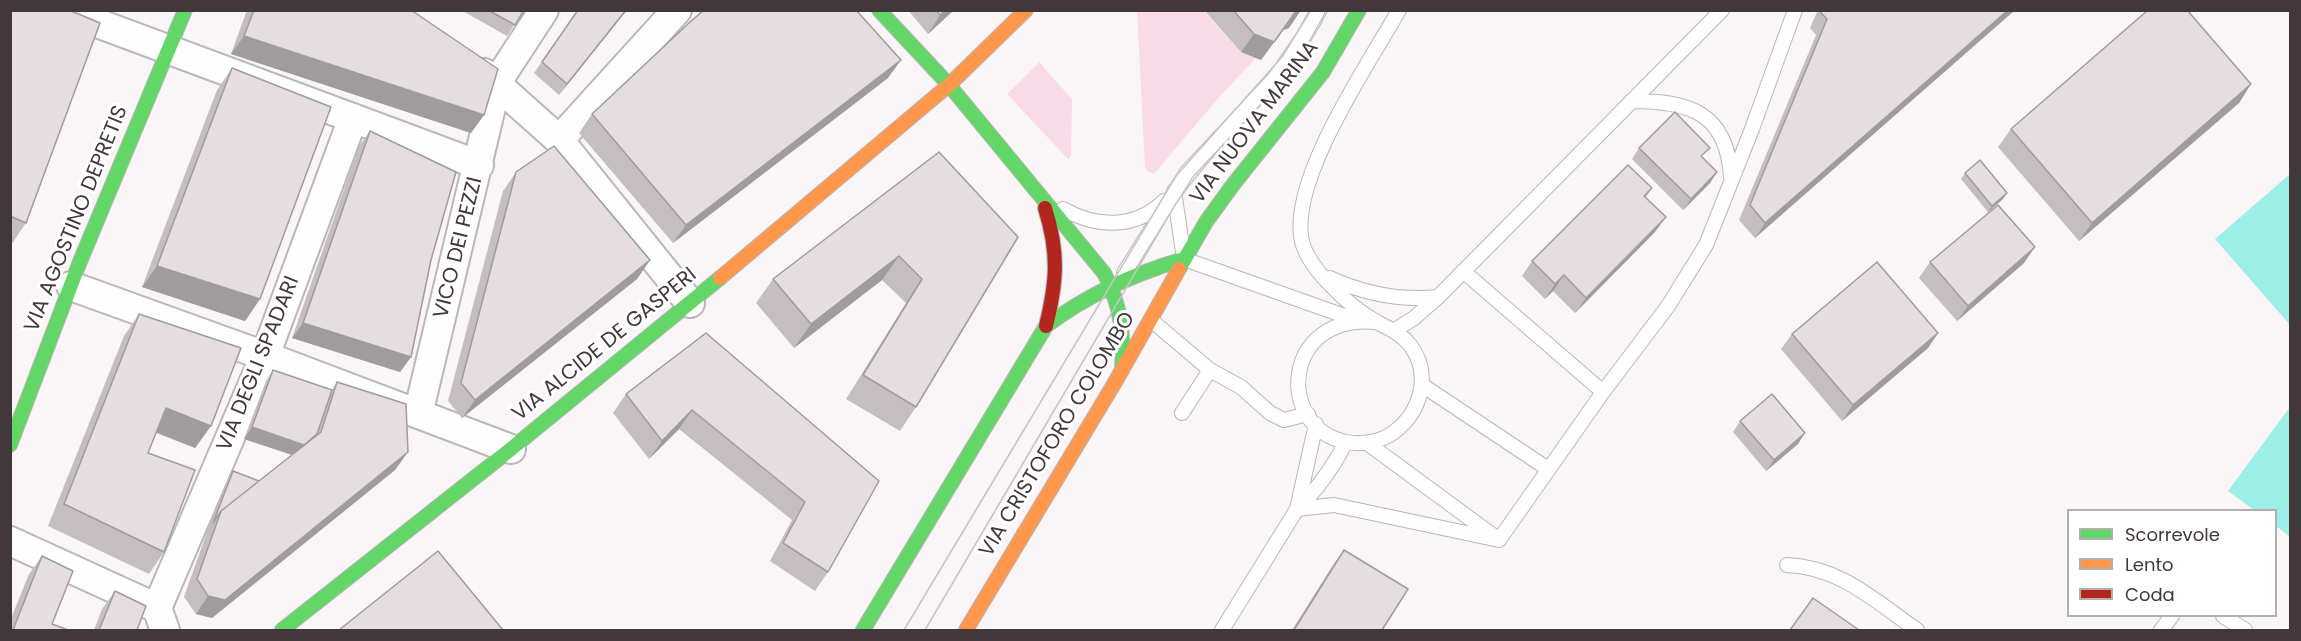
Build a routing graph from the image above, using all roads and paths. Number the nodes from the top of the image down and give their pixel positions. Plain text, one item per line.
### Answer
1 (62, 10) edge
2 (184, 10) edge
3 (544, 10) edge
4 (677, 10) edge
5 (879, 10) edge
6 (1026, 10) edge
7 (1317, 10) edge
8 (1359, 10) edge
9 (1399, 10) edge
10 (1722, 10) edge
11 (1795, 10) edge
12 (170, 49) junction
13 (460, 56) edge
14 (498, 82) junction
15 (949, 86) junction
16 (1631, 101) junction
17 (353, 118) junction
18 (559, 140) junction
19 (479, 165) junction
20 (1731, 182) junction
21 (1174, 191) junction
22 (1041, 196) junction
23 (1184, 259) junction
24 (1463, 271) junction
25 (1319, 273) junction
26 (1116, 282) junction
27 (71, 286) junction
28 (1438, 297) junction
29 (690, 303) junction
30 (1151, 320) junction
31 (1356, 320) junction
32 (1375, 322) junction
33 (1046, 326) junction
34 (1395, 330) junction
35 (265, 356) junction
36 (1122, 370) junction
37 (1210, 370) junction
38 (1422, 386) junction
39 (1603, 392) junction
40 (1182, 412) dead end
41 (418, 414) junction
42 (1312, 419) junction
43 (1346, 442) junction
44 (1367, 443) junction
45 (10, 445) edge
46 (511, 449) junction
47 (1548, 469) junction
48 (1297, 509) junction
49 (1499, 540) junction
50 (10, 541) edge
51 (1787, 565) dead end
52 (2171, 617) edge
53 (2226, 617) edge
54 (161, 619) edge
55 (282, 630) edge
56 (863, 630) edge
57 (966, 630) edge
58 (1222, 630) edge
59 (1917, 630) edge
60 (2161, 630) edge
61 (2245, 630) edge

1 - 12 street
2 - 12 main road, VIA AGOSTINO DEPRETIS
3 - 14 street, VICO DEI PEZZI
4 - 18 street
5 - 15 main road
6 - 15 main road
7 - 21 lane
8 - 23 main road, VIA NUOVA MARINA
9 - 25 lane
10 - 16 lane
11 - 20 lane
12 - 17 street
12 - 27 main road, VIA AGOSTINO DEPRETIS
13 - 14 street
14 - 18 street
14 - 19 street, VICO DEI PEZZI
15 - 22 main road
15 - 29 main road, VIA ALCIDE DE GASPERI
16 - 20 lane
16 - 24 lane
17 - 19 street
17 - 35 street, VIA DEGLI SPADARI
18 - 29 street
19 - 41 street, VICO DEI PEZZI
20 - 39 lane
21 - 22 lane
21 - 23 lane
21 - 26 lane
22 - 26 main road
22 - 33 main road
23 - 26 main road
23 - 30 main road, VIA CRISTOFORO COLOMBO
23 - 31 lane
24 - 28 lane
24 - 39 lane
25 - 28 lane
25 - 32 lane
26 - 33 main road
26 - 36 main road
27 - 35 street
27 - 45 main road, VIA AGOSTINO DEPRETIS
28 - 34 lane
29 - 46 main road, VIA ALCIDE DE GASPERI
30 - 36 main road, VIA CRISTOFORO COLOMBO
30 - 37 lane
31 - 32 lane
31 - 42 lane
32 - 34 lane
33 - 56 main road
34 - 38 lane
35 - 41 street
35 - 54 street, VIA DEGLI SPADARI
36 - 57 main road, VIA CRISTOFORO COLOMBO
37 - 40 lane
37 - 42 lane
38 - 44 lane
38 - 47 lane
39 - 47 lane
41 - 46 street
42 - 43 lane
42 - 48 lane
43 - 44 lane
43 - 48 lane
44 - 49 lane
46 - 55 main road, VIA ALCIDE DE GASPERI
47 - 49 lane
48 - 49 lane
48 - 58 lane
50 - 54 street
51 - 59 lane
52 - 60 lane
53 - 61 lane

